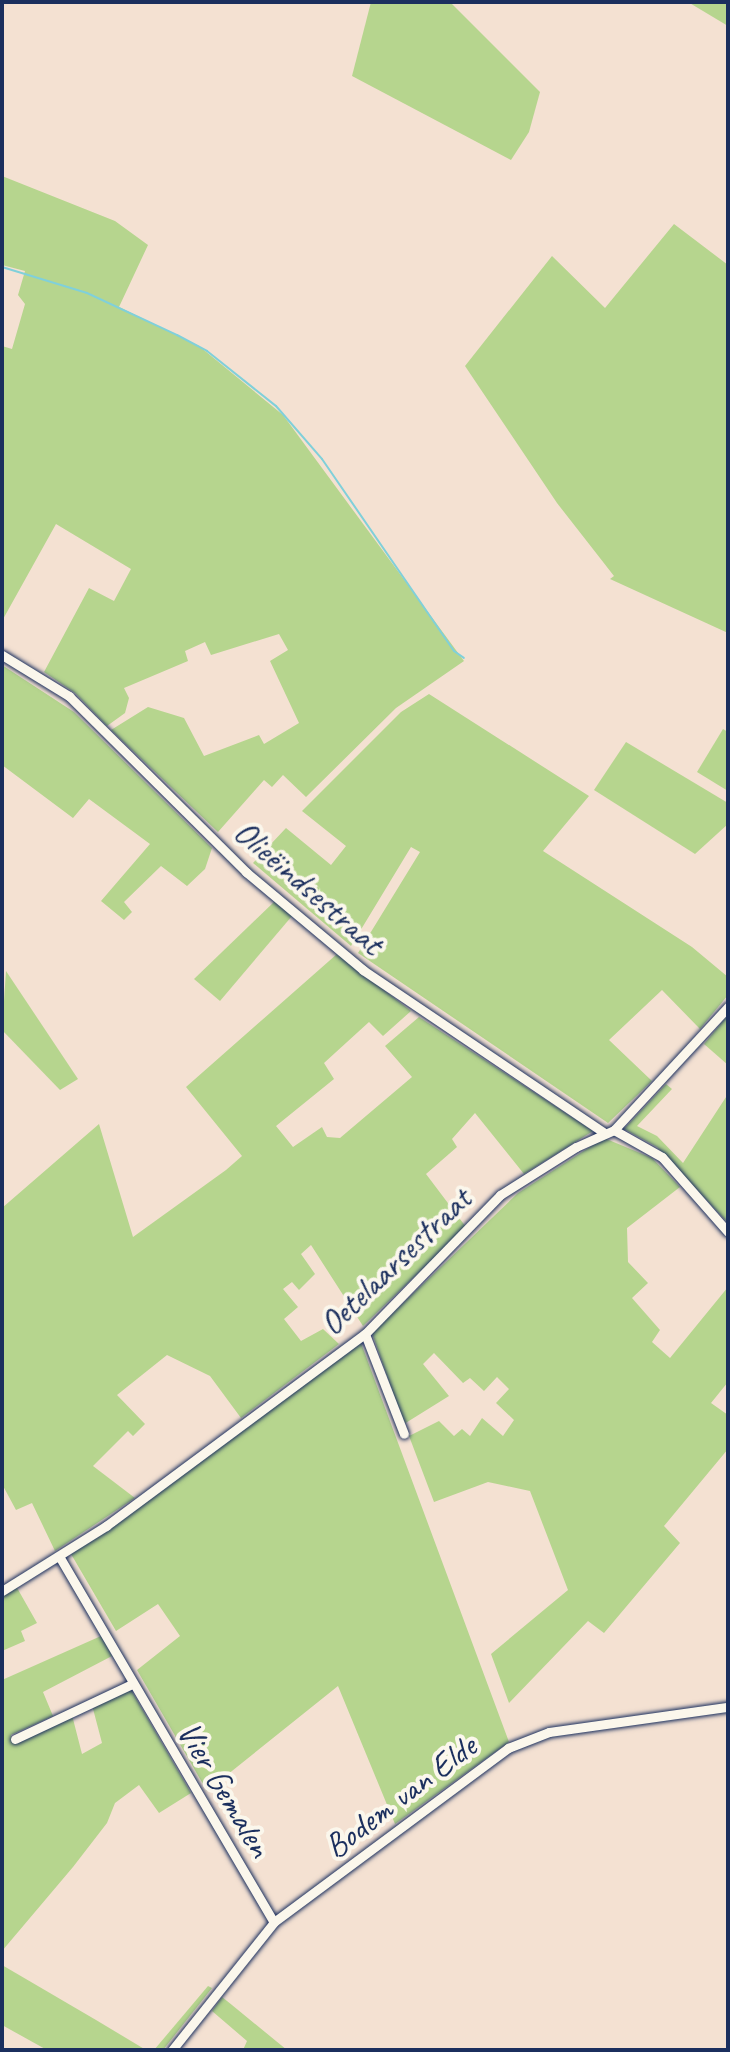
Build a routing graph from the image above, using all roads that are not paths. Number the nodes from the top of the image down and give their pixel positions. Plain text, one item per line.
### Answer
1 (2, 655) edge
2 (728, 1007) edge
3 (609, 1131) junction
4 (728, 1232) edge
5 (365, 1334) junction
6 (404, 1434) dead end
7 (59, 1556) junction
8 (2, 1591) edge
9 (132, 1684) junction
10 (728, 1707) edge
11 (15, 1739) dead end
12 (274, 1922) junction
13 (172, 2050) edge

1 - 3 street, Olieëindsestraat
2 - 3 street, Oetelaarsestraat
3 - 4 street, Olieëindsestraat
3 - 5 street, Oetelaarsestraat
5 - 6 street
5 - 7 street, Oetelaarsestraat
7 - 8 street, Oetelaarsestraat
7 - 9 street, Vier Gemalen
9 - 11 street
9 - 12 street, Vier Gemalen
10 - 12 street, Bodem van Elde
12 - 13 street, Bodem van Elde

